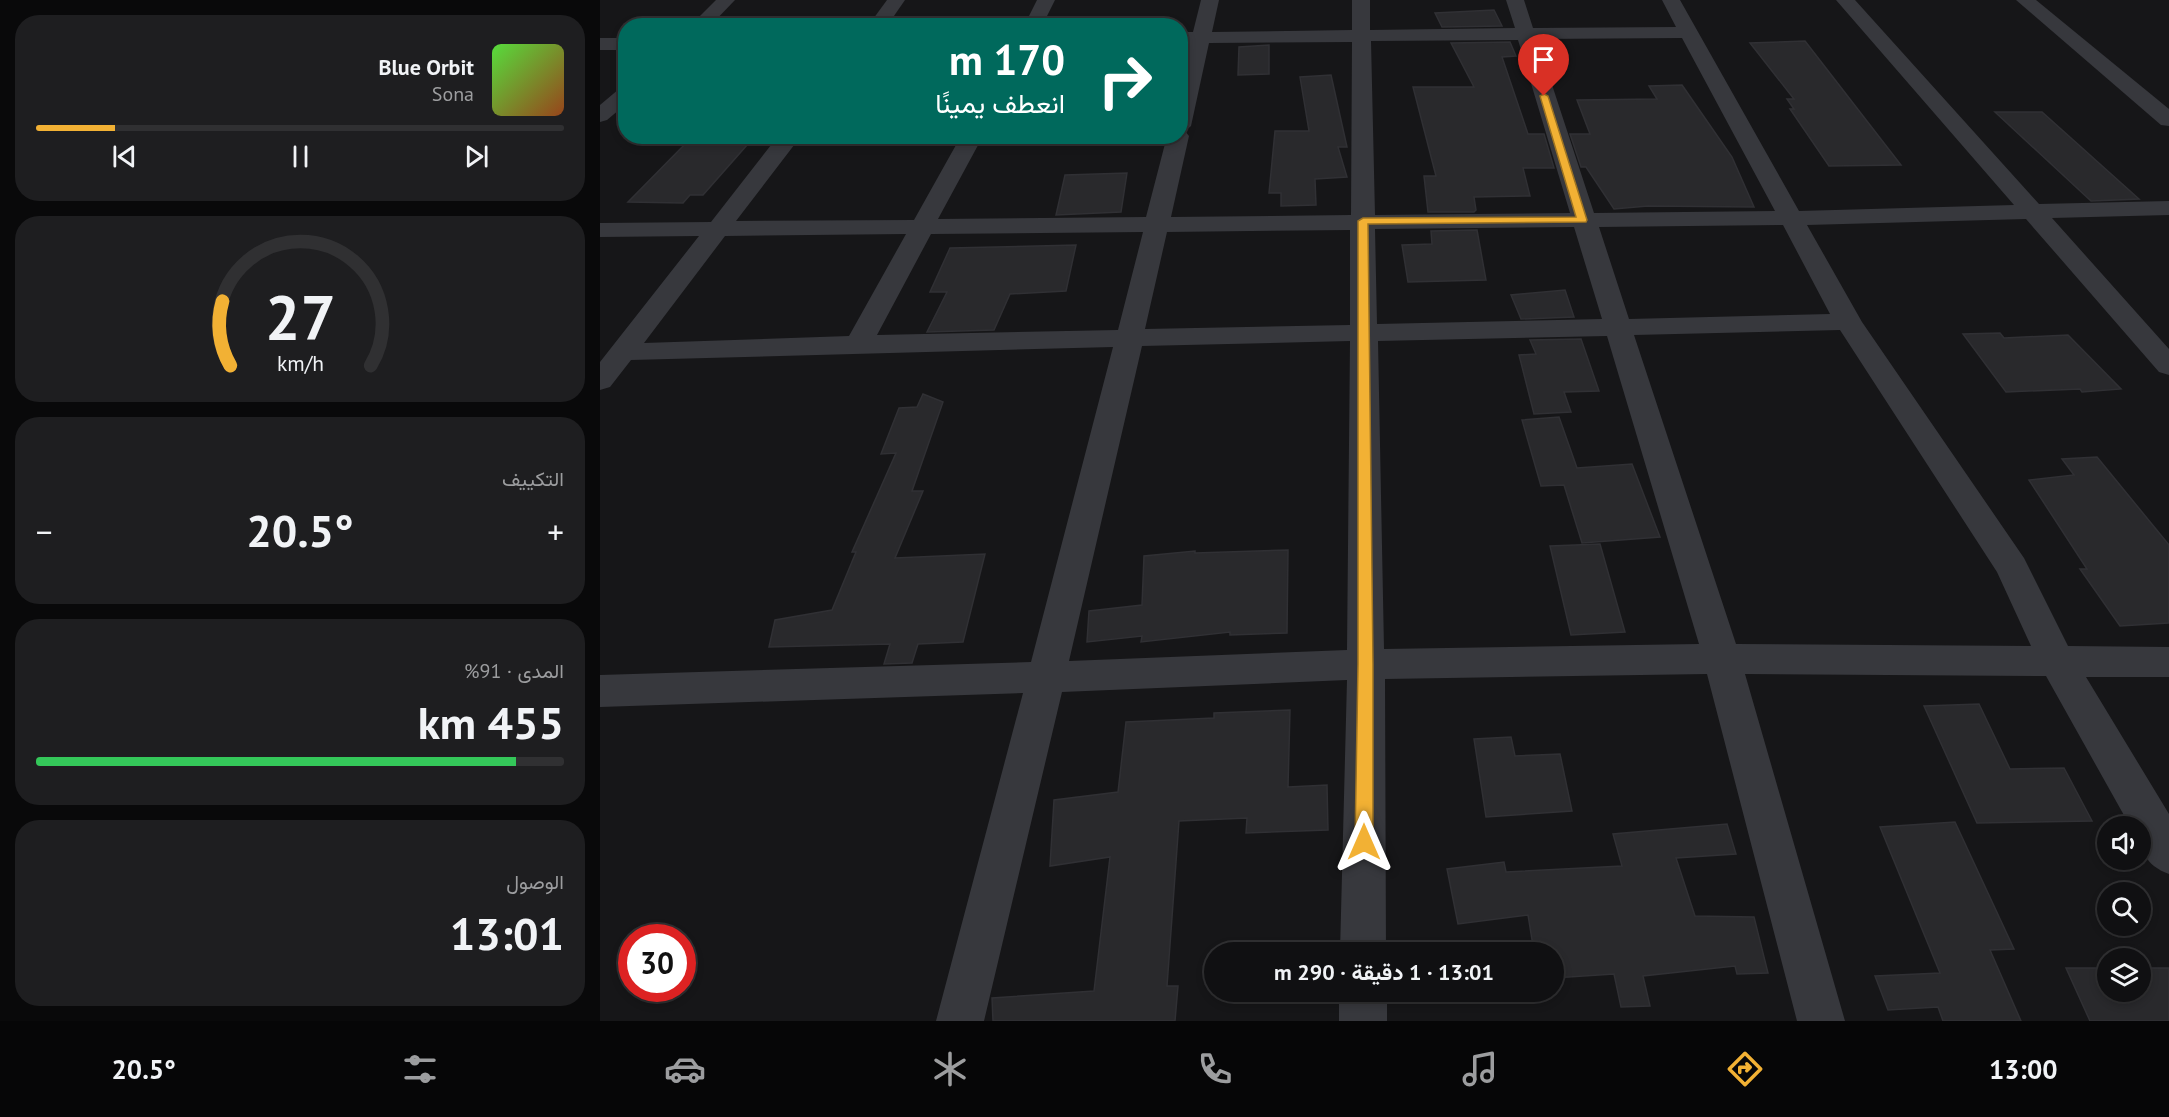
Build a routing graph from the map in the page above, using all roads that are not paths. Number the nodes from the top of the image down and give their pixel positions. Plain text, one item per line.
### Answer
1 (726, 0) edge
2 (896, 0) edge
3 (1046, 0) edge
4 (1210, 0) edge
5 (1362, 0) edge
6 (1515, 0) edge
7 (1671, 0) edge
8 (1845, 0) edge
9 (2025, 0) edge
10 (707, 18) edge
11 (883, 18) edge
12 (1037, 18) edge
13 (1688, 32) junction
14 (1525, 34) junction
15 (1188, 38) edge
16 (1202, 38) junction
17 (1362, 38) junction
18 (600, 44) edge
19 (618, 44) edge
20 (1188, 94) edge
21 (618, 100) edge
22 (600, 116) edge
23 (2169, 120) edge
24 (784, 144) edge
25 (968, 144) edge
26 (1176, 144) edge
27 (2169, 208) edge
28 (2034, 212) junction
29 (1791, 218) junction
30 (1582, 220) junction
31 (1363, 221) junction
32 (1157, 225) junction
33 (923, 226) junction
34 (600, 230) edge
35 (717, 231) junction
36 (1848, 322) junction
37 (1618, 326) junction
38 (1363, 332) junction
39 (1129, 339) junction
40 (858, 344) junction
41 (622, 352) junction
42 (2169, 366) edge
43 (600, 381) edge
44 (1722, 659) junction
45 (2057, 661) junction
46 (2169, 662) edge
47 (1366, 664) junction
48 (1046, 677) junction
49 (600, 691) edge
50 (2169, 854) edge
51 (1363, 942) edge
52 (1363, 1002) edge
53 (960, 1021) edge
54 (1363, 1021) edge
55 (1821, 1021) edge

1 - 10 street
2 - 11 street
3 - 12 street
4 - 16 street
5 - 17 street
6 - 14 street
7 - 13 street
8 - 28 street
9 - 23 street
13 - 14 street
13 - 29 street
14 - 17 street
14 - 30 street
15 - 16 street
16 - 17 street
16 - 20 street
17 - 31 street
18 - 19 street
21 - 22 street
24 - 35 street
25 - 33 street
26 - 32 street
27 - 28 street
28 - 29 street
28 - 42 street
29 - 30 street
29 - 36 street
30 - 31 street
30 - 37 street
31 - 32 street
31 - 38 street
32 - 33 street
32 - 39 street
33 - 35 street
33 - 40 street
34 - 35 street
35 - 41 street
36 - 37 street
36 - 45 street
37 - 38 street
37 - 44 street
38 - 39 street
38 - 47 street
39 - 40 street
39 - 48 street
40 - 41 street
41 - 43 street
44 - 45 street
44 - 47 street
44 - 55 street
45 - 46 street
45 - 50 street
47 - 48 street
47 - 51 street
48 - 49 street
48 - 53 street
52 - 54 street

